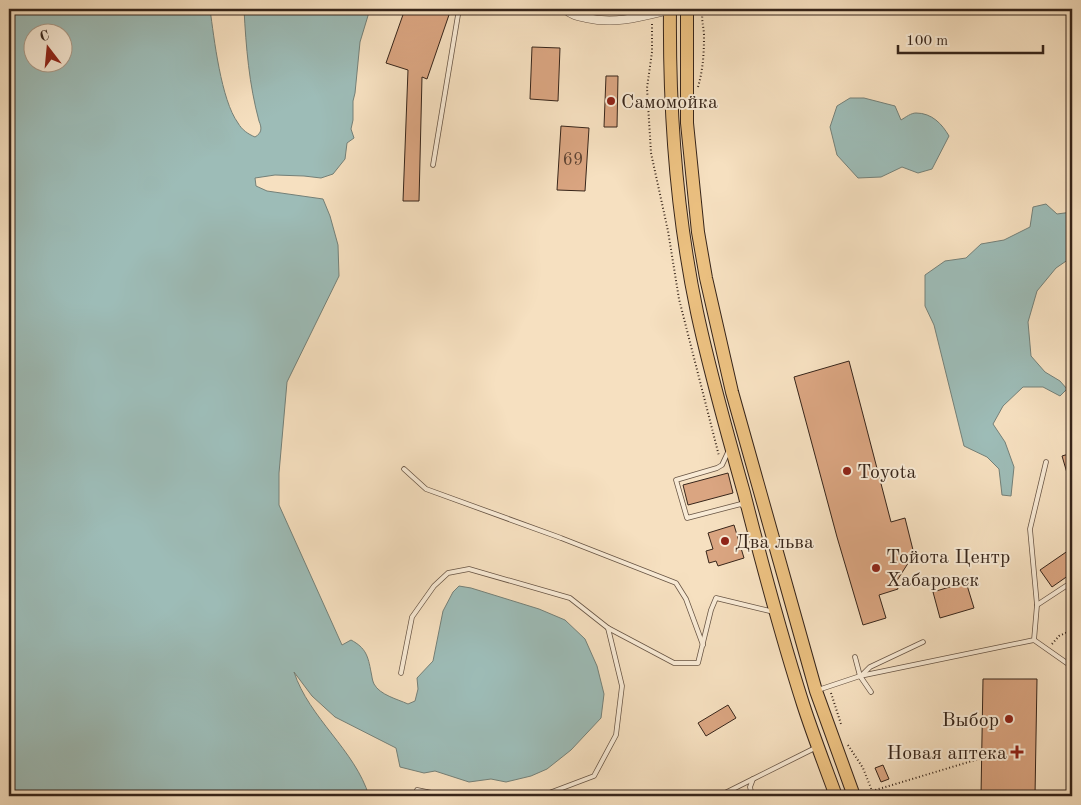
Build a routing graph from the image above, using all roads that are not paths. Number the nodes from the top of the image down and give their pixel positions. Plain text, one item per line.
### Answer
1 (459, 9) edge
2 (558, 9) edge
3 (633, 9) edge
4 (672, 9) edge
5 (688, 9) edge
6 (568, 11) edge
7 (633, 19) junction
8 (433, 165) dead end
9 (731, 446) junction
10 (1046, 462) dead end
11 (404, 469) dead end
12 (748, 510) junction
13 (1072, 582) edge
14 (1037, 605) junction
15 (776, 612) junction
16 (608, 628) junction
17 (1034, 640) junction
18 (923, 642) dead end
19 (703, 645) junction
20 (854, 657) dead end
21 (401, 673) dead end
22 (860, 676) junction
23 (816, 691) junction
24 (871, 692) dead end
25 (1072, 694) edge
26 (818, 746) junction
27 (753, 779) junction
28 (417, 790) dead end
29 (447, 796) edge
30 (529, 796) edge
31 (719, 796) edge
32 (752, 796) edge
33 (836, 796) edge
34 (854, 796) edge

1 - 8 lane
2 - 6 lane
3 - 7 lane
4 - 7 street
4 - 9 main road
5 - 23 main road
6 - 7 street
9 - 12 main road
9 - 12 lane
10 - 14 lane
11 - 19 lane
12 - 15 main road
13 - 14 lane
14 - 17 lane
15 - 19 lane
15 - 26 main road
16 - 19 lane
16 - 21 lane
16 - 30 lane
17 - 22 lane
17 - 25 lane
18 - 22 lane
20 - 22 lane
22 - 23 lane
22 - 24 lane
23 - 34 main road
26 - 27 lane
26 - 33 main road
27 - 31 lane
27 - 32 lane
28 - 29 lane

